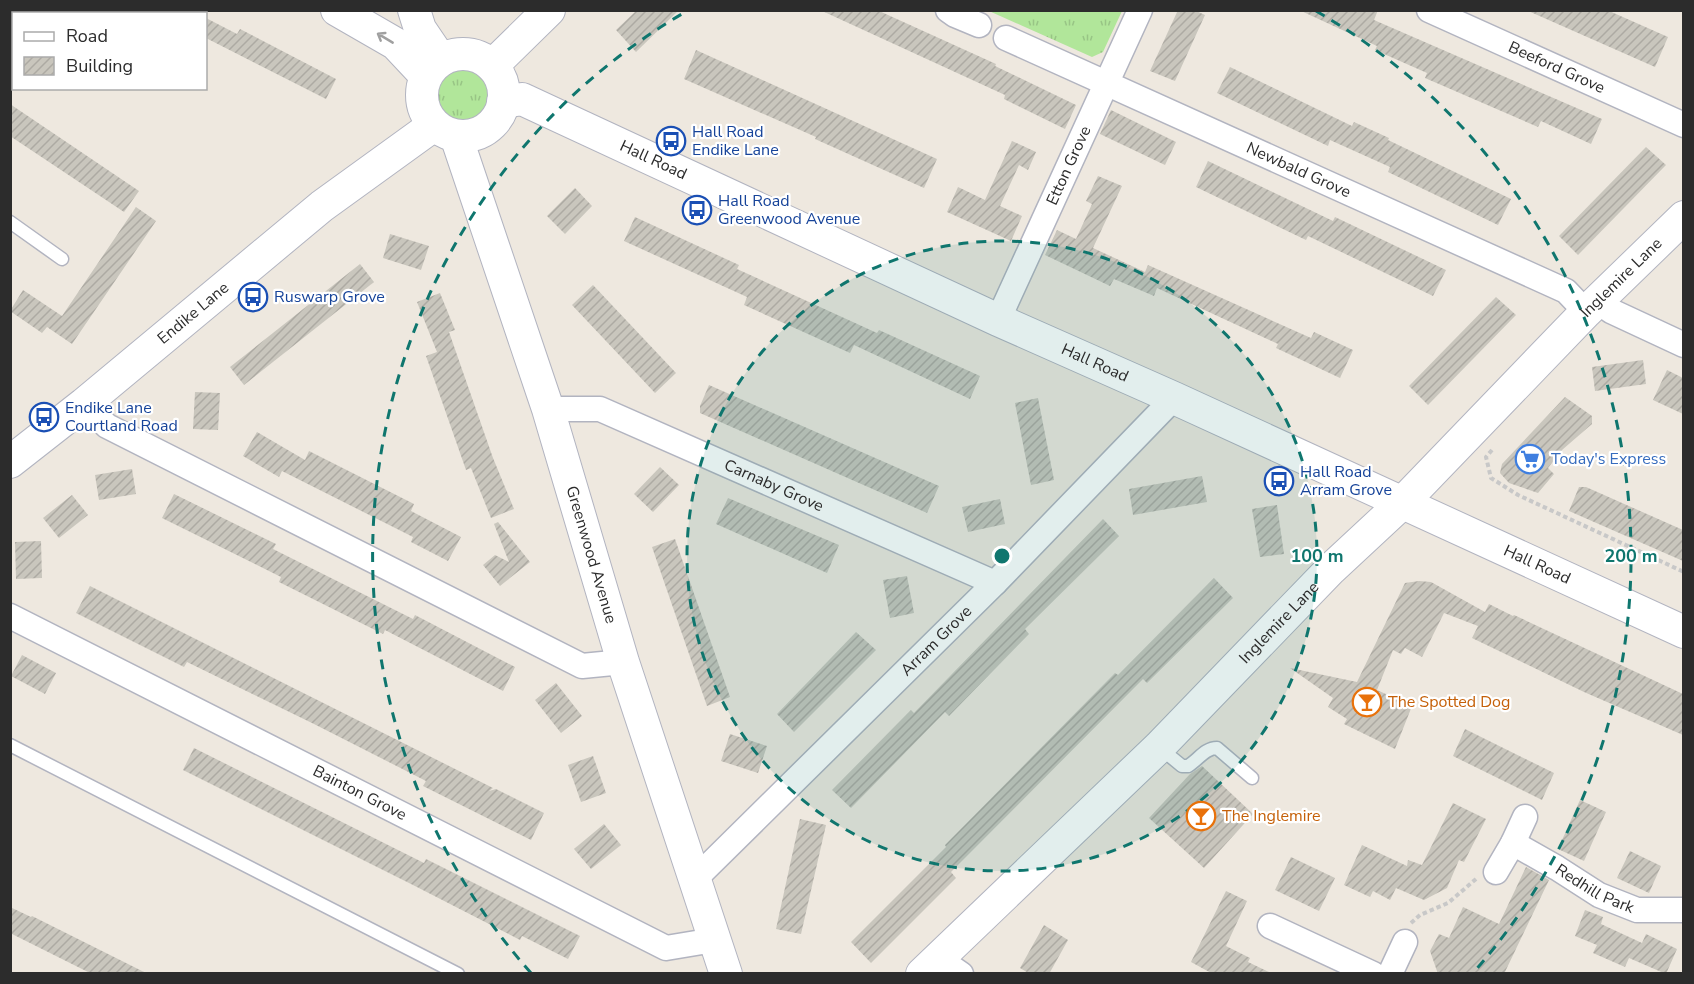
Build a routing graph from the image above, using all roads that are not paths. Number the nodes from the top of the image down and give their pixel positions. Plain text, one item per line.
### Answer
1 (337, 10) edge
2 (414, 10) edge
3 (549, 10) edge
4 (948, 10) edge
5 (1140, 10) edge
6 (1429, 10) edge
7 (979, 25) dead end
8 (1006, 38) dead end
9 (492, 66) junction
10 (433, 68) junction
11 (1107, 82) junction
12 (503, 102) junction
13 (1683, 125) edge
14 (445, 131) junction
15 (1683, 217) edge
16 (10, 222) edge
17 (62, 259) dead end
18 (1592, 307) junction
19 (998, 320) junction
20 (1683, 345) edge
21 (1174, 398) junction
22 (84, 404) junction
23 (548, 409) junction
24 (10, 462) edge
25 (1402, 503) junction
26 (995, 583) junction
27 (10, 616) edge
28 (1683, 632) edge
29 (623, 662) junction
30 (10, 745) edge
31 (1159, 747) junction
32 (1252, 778) dead end
33 (1525, 817) dead end
34 (1513, 843) junction
35 (1496, 872) road end
36 (694, 879) junction
37 (1683, 910) edge
38 (1270, 926) dead end
39 (714, 940) junction
40 (1405, 942) road end
41 (940, 968) edge
42 (458, 974) edge
43 (726, 974) edge
44 (1373, 974) edge
45 (1390, 974) edge

10 -> 1 street
2 - 10 street
3 - 9 street
4 - 7 street
5 - 11 street, Etton Grove
6 - 13 street, Beeford Grove
8 - 11 street, Newbald Grove
9 - 10 street
9 - 12 street
10 - 14 street
11 - 18 street, Newbald Grove
11 - 19 street, Etton Grove
12 - 14 street
12 - 19 street, Hall Road
14 - 22 street, Endike Lane
14 - 23 street, Greenwood Avenue
15 - 18 street, Inglemire Lane
16 - 17 lane
18 - 20 street, Newbald Grove
18 - 25 street, Inglemire Lane
19 - 21 street, Hall Road
21 - 25 street, Hall Road
21 - 26 street, Arram Grove
22 - 24 street, Endike Lane
22 - 29 street
23 - 26 street, Carnaby Grove
23 - 29 street, Greenwood Avenue
25 - 28 street, Hall Road
25 - 31 street, Inglemire Lane
26 - 36 street, Arram Grove
27 - 39 street, Bainton Grove
29 - 36 street, Greenwood Avenue
30 - 42 lane
31 - 32 lane
31 - 41 street, Inglemire Lane
33 - 34 street
34 - 35 street
34 - 37 street, Redhill Park
36 - 39 street, Greenwood Avenue
38 - 44 street
39 - 43 street, Greenwood Avenue
40 - 45 street

